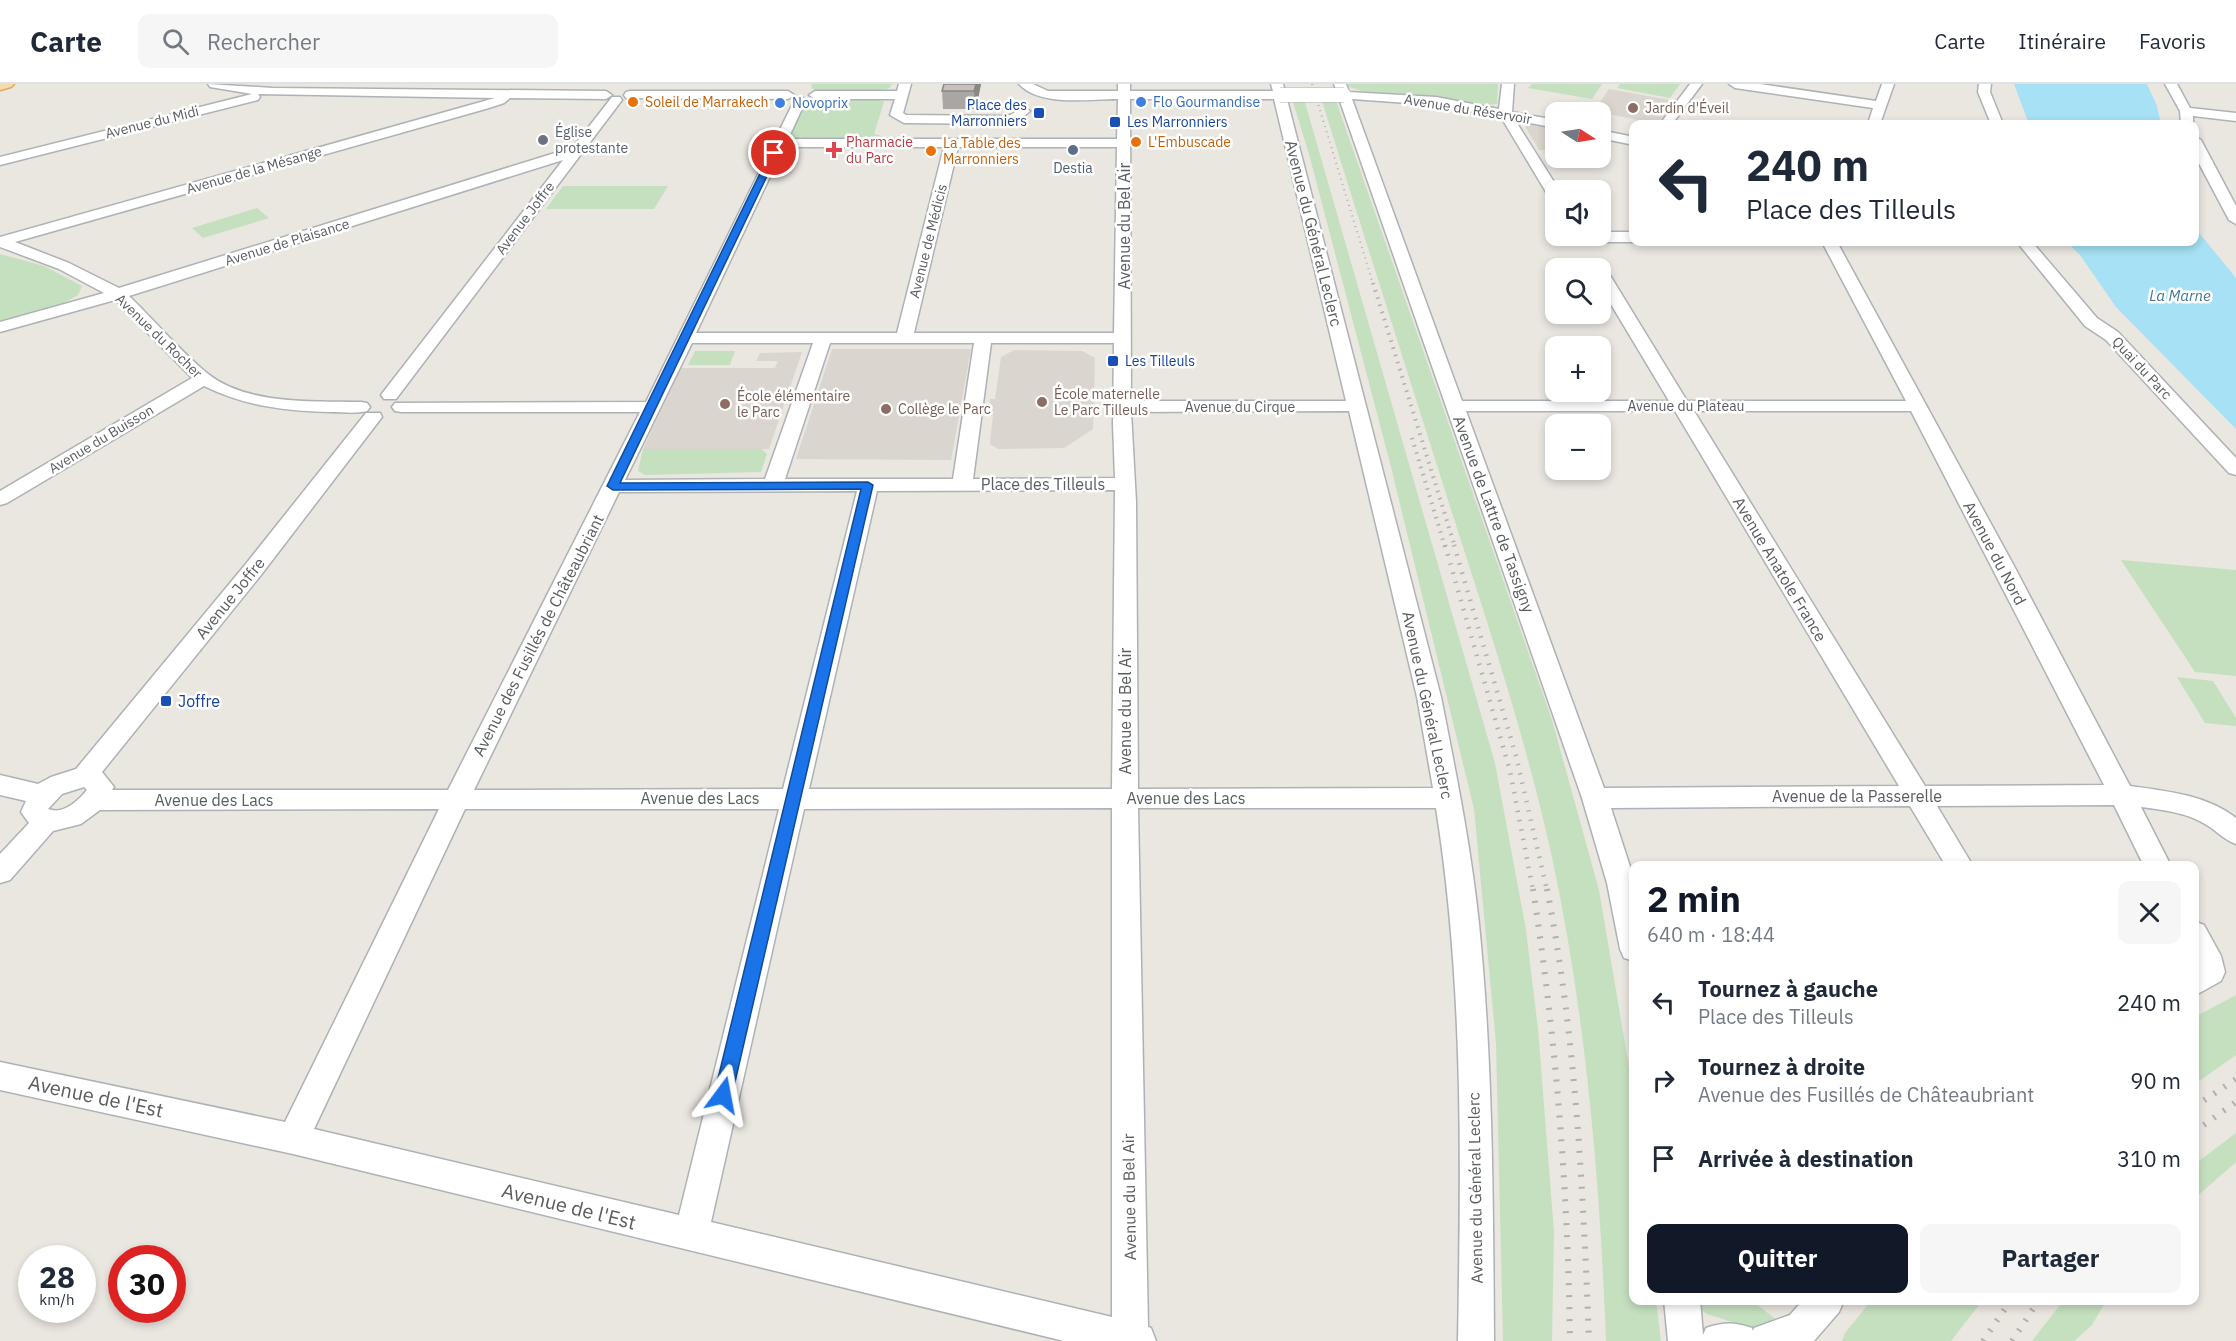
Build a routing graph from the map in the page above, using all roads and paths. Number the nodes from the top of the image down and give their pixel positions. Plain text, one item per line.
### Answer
1 (6, 84) edge
2 (214, 84) edge
3 (303, 84) edge
4 (1024, 84) edge
5 (1508, 84) edge
6 (1696, 84) edge
7 (1735, 84) edge
8 (1888, 84) edge
9 (1985, 84) edge
10 (2171, 84) edge
11 (0, 85) edge
12 (1276, 87) edge
13 (904, 90) edge
14 (1124, 90) edge
15 (1342, 90) edge
16 (273, 92) junction
17 (621, 93) edge
18 (803, 93) edge
19 (507, 94) junction
20 (1048, 95) junction
21 (1880, 105) junction
22 (1024, 110) junction
23 (1505, 114) junction
24 (896, 116) junction
25 (2236, 117) edge
26 (2186, 118) edge
27 (1669, 120) edge
28 (1875, 120) edge
29 (1995, 120) edge
30 (1545, 122) edge
31 (1611, 136) edge
32 (1629, 140) edge
33 (779, 143) junction
34 (886, 143) junction
35 (952, 143) junction
36 (1026, 143) junction
37 (1124, 143) junction
38 (2199, 150) edge
39 (573, 155) junction
40 (0, 161) edge
41 (1546, 180) edge
42 (2236, 220) edge
43 (1611, 237) edge
44 (1629, 237) edge
45 (0, 242) edge
46 (1832, 246) edge
47 (2027, 246) edge
48 (1611, 290) edge
49 (118, 294) junction
50 (0, 327) edge
51 (684, 338) junction
52 (823, 338) junction
53 (904, 338) junction
54 (982, 338) junction
55 (1124, 338) junction
56 (203, 379) junction
57 (396, 401) junction
58 (1358, 406) junction
59 (1455, 406) junction
60 (1681, 406) junction
61 (1917, 406) junction
62 (652, 407) junction
63 (1123, 407) junction
64 (367, 412) junction
65 (2236, 469) edge
66 (1124, 484) junction
67 (868, 485) junction
68 (962, 485) junction
69 (613, 486) junction
70 (773, 486) junction
71 (0, 499) edge
72 (84, 777) junction
73 (0, 785) edge
74 (2120, 795) junction
75 (1917, 796) junction
76 (792, 798) junction
77 (1125, 798) junction
78 (1449, 798) junction
79 (1595, 798) junction
80 (95, 800) junction
81 (456, 800) junction
82 (44, 808) junction
83 (2236, 834) edge
84 (1957, 861) edge
85 (2155, 861) edge
86 (0, 872) edge
87 (1629, 924) edge
88 (2199, 942) edge
89 (2199, 980) edge
90 (0, 1076) edge
91 (293, 1139) junction
92 (691, 1235) junction
93 (1682, 1305) edge
94 (1823, 1305) edge
95 (1801, 1335) edge
96 (1134, 1340) edge
97 (1476, 1341) edge
98 (1686, 1341) edge
99 (1719, 1341) edge
100 (1739, 1341) edge
101 (1767, 1341) edge

1 - 11 main road
2 - 16 street
3 - 16 street, Avenue du Midi
4 - 20 street
4 - 22 street
5 - 23 street
6 - 27 street
7 - 21 street
8 - 21 street
9 - 29 street
10 - 26 street
12 - 14 street, Avenue du Réservoir
12 - 15 street, Avenue du Réservoir, bridge
12 - 58 street, Avenue du Général Leclerc
13 - 18 street
13 - 24 street
14 - 20 street
14 - 37 street, Avenue du Bel Air
15 - 23 street, Avenue du Réservoir
15 - 59 street, Avenue de Lattre de Tassigny
16 - 19 street
16 - 40 street, Avenue du Midi
17 - 18 street
17 - 19 street
17 - 39 street, Avenue Joffre
18 - 33 street, Avenue des Fusillés de Châteaubriant
19 - 45 street, Avenue de la Mésange
20 - 22 street
21 - 28 street
22 - 24 street
22 - 36 street
23 - 30 street, Avenue du Réservoir
23 - 41 street
24 - 34 street
25 - 26 street
31 - 32 street
33 - 34 street
33 - 51 street, Avenue des Fusillés de Châteaubriant
34 - 35 street
35 - 36 street
35 - 53 street, Avenue de Médicis
36 - 37 street
37 - 55 street, Avenue du Bel Air
38 - 42 street
39 - 49 street, Avenue de Plaisance
39 - 57 street, Avenue Joffre
43 - 44 street
45 - 49 street, Avenue du Rocher
46 - 61 street, Avenue du Nord
47 - 65 street, Quai du Parc
48 - 60 street, Avenue Anatole France
49 - 50 street, Avenue de Plaisance
49 - 56 street, Avenue du Rocher
51 - 52 street
51 - 62 street, Avenue des Fusillés de Châteaubriant
52 - 53 street
52 - 70 street
53 - 54 street
54 - 55 street
54 - 68 street, Place des Tilleuls
55 - 63 street, Avenue du Bel Air
56 - 64 street, Avenue du Rocher
56 - 71 street, Avenue du Buisson
57 - 62 street
57 - 64 street
58 - 63 street, Avenue du Cirque
58 - 78 street, Avenue du Général Leclerc
59 - 60 street, Avenue du Plateau
59 - 79 street, Avenue de Lattre de Tassigny
60 - 61 street, Avenue du Plateau
60 - 75 street, Avenue Anatole France
61 - 74 street, Avenue du Nord
62 - 69 street, Avenue des Fusillés de Châteaubriant
63 - 66 street, Avenue du Bel Air
64 - 72 street, Avenue Joffre
66 - 68 street, Place des Tilleuls
66 - 77 street, Avenue du Bel Air
67 - 68 street, Place des Tilleuls
67 - 70 street, Place des Tilleuls
67 - 76 street
69 - 70 street, Place des Tilleuls
69 - 81 street, Avenue des Fusillés de Châteaubriant
72 - 80 street
72 - 82 street
73 - 82 street
74 - 75 street, Avenue de la Passerelle
74 - 83 street, Avenue de la Passerelle
74 - 85 street, Avenue du Nord
75 - 79 street, Avenue de la Passerelle
75 - 84 street, Avenue Anatole France
76 - 77 street, Avenue des Lacs
76 - 81 street, Avenue des Lacs
76 - 92 street
77 - 78 street, Avenue des Lacs
77 - 96 street, Avenue du Bel Air
78 - 97 street, Avenue du Général Leclerc
79 - 87 street, Avenue de Lattre de Tassigny
80 - 81 street, Avenue des Lacs
80 - 82 street
81 - 91 street, Avenue des Fusillés de Châteaubriant
82 - 86 street
88 - 89 street
90 - 91 street, Avenue de l'Est
91 - 92 street, Avenue de l'Est
92 - 96 street, Avenue de l'Est
93 - 98 street
94 - 95 street
95 - 101 street
99 - 100 street

